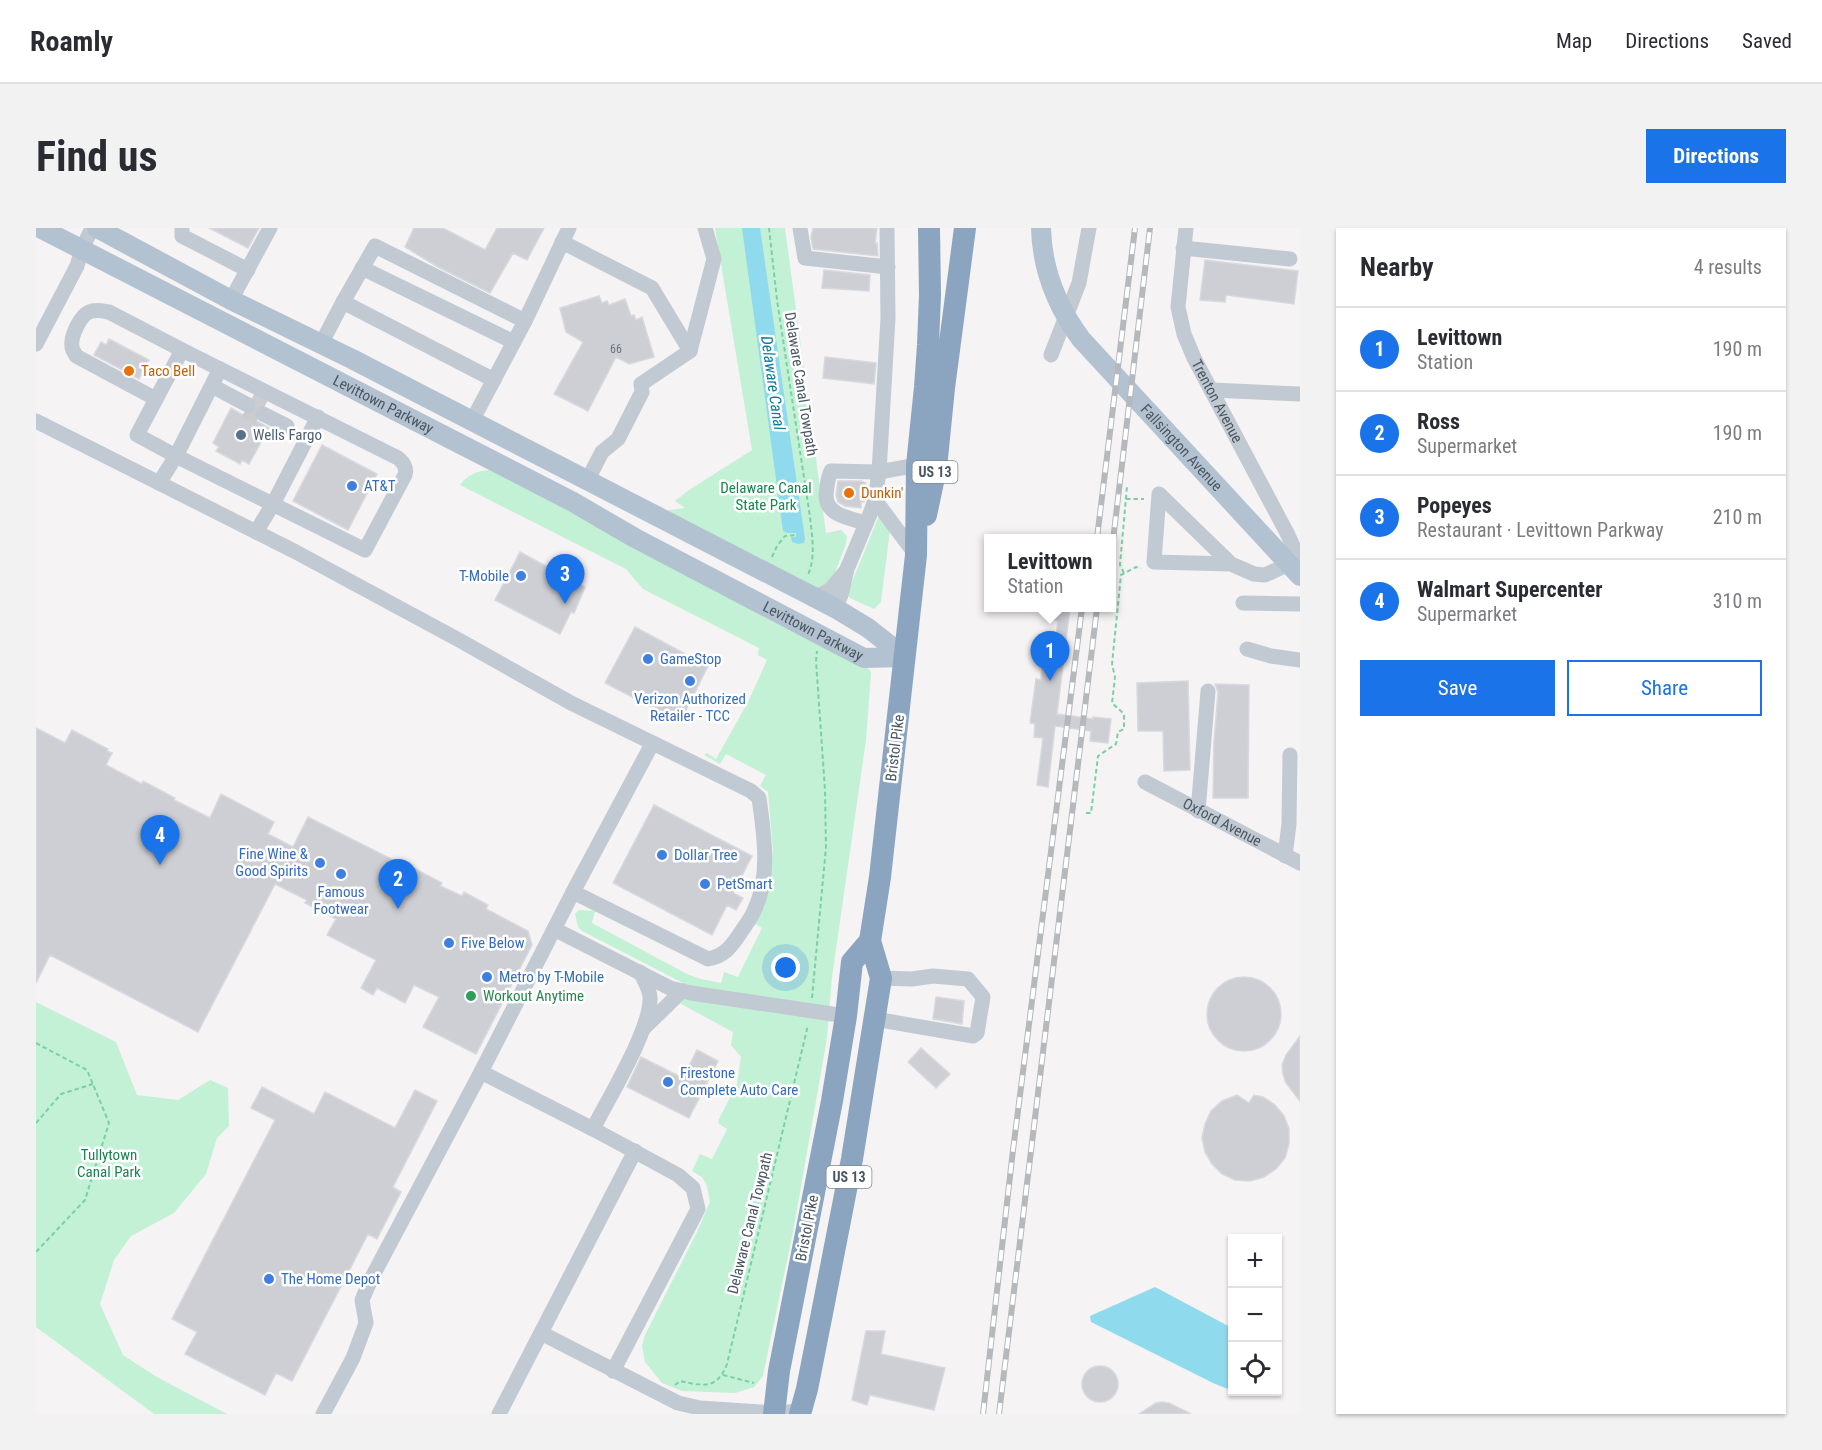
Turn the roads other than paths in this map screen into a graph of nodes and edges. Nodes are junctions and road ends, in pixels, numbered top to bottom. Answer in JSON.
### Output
{"nodes":[{"id":1,"x":40,"y":228,"type":"edge"},
{"id":2,"x":92,"y":228,"type":"edge"},
{"id":3,"x":97,"y":228,"type":"edge"},
{"id":4,"x":182,"y":228,"type":"edge"},
{"id":5,"x":270,"y":228,"type":"edge"},
{"id":6,"x":705,"y":228,"type":"edge"},
{"id":7,"x":800,"y":228,"type":"edge"},
{"id":8,"x":887,"y":228,"type":"edge"},
{"id":9,"x":929,"y":228,"type":"edge"},
{"id":10,"x":965,"y":228,"type":"edge"},
{"id":11,"x":1041,"y":228,"type":"edge"},
{"id":12,"x":1089,"y":228,"type":"edge"},
{"id":13,"x":1186,"y":228,"type":"edge"},
{"id":14,"x":565,"y":235,"type":"edge"},
{"id":15,"x":1184,"y":248,"type":"junction"},
{"id":16,"x":82,"y":249,"type":"junction"},
{"id":17,"x":1290,"y":259,"type":"dead end"},
{"id":18,"x":888,"y":267,"type":"junction"},
{"id":19,"x":362,"y":268,"type":"junction"},
{"id":20,"x":248,"y":270,"type":"junction"},
{"id":21,"x":231,"y":300,"type":"junction"},
{"id":22,"x":343,"y":302,"type":"junction"},
{"id":23,"x":525,"y":321,"type":"junction"},
{"id":24,"x":514,"y":342,"type":"junction"},
{"id":25,"x":36,"y":344,"type":"edge"},
{"id":26,"x":321,"y":344,"type":"junction"},
{"id":27,"x":182,"y":350,"type":"junction"},
{"id":28,"x":690,"y":351,"type":"junction"},
{"id":29,"x":1051,"y":355,"type":"dead end"},
{"id":30,"x":220,"y":369,"type":"junction"},
{"id":31,"x":494,"y":380,"type":"junction"},
{"id":32,"x":212,"y":386,"type":"junction"},
{"id":33,"x":1212,"y":390,"type":"junction"},
{"id":34,"x":1300,"y":394,"type":"edge"},
{"id":35,"x":156,"y":399,"type":"junction"},
{"id":36,"x":248,"y":406,"type":"tunnel mouth"},
{"id":37,"x":263,"y":414,"type":"tunnel mouth"},
{"id":38,"x":318,"y":417,"type":"junction"},
{"id":39,"x":36,"y":421,"type":"edge"},
{"id":40,"x":472,"y":421,"type":"junction"},
{"id":41,"x":287,"y":426,"type":"dead end"},
{"id":42,"x":176,"y":456,"type":"junction"},
{"id":43,"x":916,"y":465,"type":"junction"},
{"id":44,"x":879,"y":472,"type":"junction"},
{"id":45,"x":587,"y":481,"type":"junction"},
{"id":46,"x":159,"y":483,"type":"junction"},
{"id":47,"x":875,"y":500,"type":"junction"},
{"id":48,"x":273,"y":504,"type":"junction"},
{"id":49,"x":866,"y":523,"type":"junction"},
{"id":50,"x":256,"y":532,"type":"junction"},
{"id":51,"x":916,"y":555,"type":"junction"},
{"id":52,"x":1231,"y":564,"type":"junction"},
{"id":53,"x":1296,"y":567,"type":"edge"},
{"id":54,"x":847,"y":569,"type":"junction"},
{"id":55,"x":814,"y":598,"type":"junction"},
{"id":56,"x":1243,"y":603,"type":"dead end"},
{"id":57,"x":1300,"y":604,"type":"edge"},
{"id":58,"x":835,"y":609,"type":"junction"},
{"id":59,"x":1247,"y":649,"type":"dead end"},
{"id":60,"x":905,"y":657,"type":"junction"},
{"id":61,"x":1300,"y":660,"type":"edge"},
{"id":62,"x":1208,"y":691,"type":"dead end"},
{"id":63,"x":652,"y":744,"type":"junction"},
{"id":64,"x":1290,"y":755,"type":"dead end"},
{"id":65,"x":1145,"y":782,"type":"dead end"},
{"id":66,"x":1198,"y":811,"type":"junction"},
{"id":67,"x":1285,"y":856,"type":"junction"},
{"id":68,"x":1300,"y":863,"type":"edge"},
{"id":69,"x":573,"y":892,"type":"junction"},
{"id":70,"x":554,"y":929,"type":"junction"},
{"id":71,"x":870,"y":941,"type":"junction"},
{"id":72,"x":640,"y":972,"type":"junction"},
{"id":73,"x":881,"y":978,"type":"junction"},
{"id":74,"x":682,"y":991,"type":"junction"},
{"id":75,"x":846,"y":1016,"type":"junction"},
{"id":76,"x":875,"y":1019,"type":"junction"},
{"id":77,"x":644,"y":1028,"type":"junction"},
{"id":78,"x":481,"y":1072,"type":"junction"},
{"id":79,"x":593,"y":1129,"type":"junction"},
{"id":80,"x":635,"y":1151,"type":"junction"},
{"id":81,"x":541,"y":1333,"type":"junction"},
{"id":82,"x":613,"y":1371,"type":"junction"},
{"id":83,"x":774,"y":1413,"type":"edge"},
{"id":84,"x":806,"y":1413,"type":"edge"},
{"id":85,"x":323,"y":1414,"type":"edge"},
{"id":86,"x":499,"y":1414,"type":"edge"}],
"edges":[{"from":1,"to":16,"type":"main road","name":"Levittown Parkway"},
{"from":2,"to":16,"type":"street"},
{"from":3,"to":21,"type":"main road","name":"Levittown Parkway"},
{"from":4,"to":20,"type":"street"},
{"from":5,"to":20,"type":"street"},
{"from":6,"to":28,"type":"street"},
{"from":7,"to":18,"type":"street"},
{"from":8,"to":18,"type":"street"},
{"from":9,"to":43,"type":"highway","name":"Bristol Pike","number":"US 13"},
{"from":10,"to":51,"type":"highway","name":"Bristol Pike","number":"US 13"},
{"from":11,"to":53,"type":"main road","name":"Fallsington Avenue"},
{"from":12,"to":29,"type":"street"},
{"from":13,"to":15,"type":"street","name":"Trenton Avenue"},
{"from":14,"to":23,"type":"street"},
{"from":14,"to":28,"type":"street"},
{"from":15,"to":17,"type":"street"},
{"from":15,"to":33,"type":"street","name":"Trenton Avenue"},
{"from":16,"to":25,"type":"street"},
{"from":16,"to":60,"type":"main road","name":"Levittown Parkway"},
{"from":18,"to":44,"type":"street"},
{"from":19,"to":22,"type":"street"},
{"from":19,"to":23,"type":"street"},
{"from":19,"to":24,"type":"street"},
{"from":20,"to":21,"type":"street"},
{"from":21,"to":26,"type":"main road","name":"Levittown Parkway"},
{"from":22,"to":26,"type":"street"},
{"from":22,"to":31,"type":"street"},
{"from":23,"to":24,"type":"street"},
{"from":24,"to":31,"type":"street"},
{"from":26,"to":40,"type":"main road","name":"Levittown Parkway"},
{"from":27,"to":30,"type":"street"},
{"from":27,"to":35,"type":"street"},
{"from":27,"to":35,"type":"street"},
{"from":28,"to":45,"type":"street"},
{"from":30,"to":32,"type":"street"},
{"from":30,"to":38,"type":"street"},
{"from":31,"to":40,"type":"street"},
{"from":32,"to":36,"type":"street"},
{"from":32,"to":42,"type":"street"},
{"from":33,"to":34,"type":"street"},
{"from":33,"to":53,"type":"street","name":"Trenton Avenue"},
{"from":35,"to":42,"type":"street"},
{"from":37,"to":41,"type":"street"},
{"from":38,"to":48,"type":"street"},
{"from":38,"to":48,"type":"street"},
{"from":39,"to":46,"type":"street"},
{"from":40,"to":45,"type":"main road","name":"Levittown Parkway"},
{"from":42,"to":46,"type":"street"},
{"from":42,"to":48,"type":"street"},
{"from":43,"to":44,"type":"street"},
{"from":43,"to":51,"type":"highway","name":"Bristol Pike","number":"US 13"},
{"from":44,"to":47,"type":"street"},
{"from":44,"to":49,"type":"street"},
{"from":45,"to":55,"type":"main road","name":"Levittown Parkway"},
{"from":46,"to":50,"type":"street"},
{"from":47,"to":49,"type":"street"},
{"from":47,"to":51,"type":"street"},
{"from":48,"to":50,"type":"street"},
{"from":49,"to":54,"type":"street"},
{"from":50,"to":63,"type":"street"},
{"from":51,"to":60,"type":"highway","name":"Bristol Pike","number":"US 13"},
{"from":52,"to":52,"type":"street"},
{"from":52,"to":53,"type":"street"},
{"from":54,"to":55,"type":"street"},
{"from":54,"to":58,"type":"street"},
{"from":55,"to":58,"type":"main road","name":"Levittown Parkway"},
{"from":56,"to":57,"type":"street"},
{"from":58,"to":60,"type":"main road","name":"Levittown Parkway"},
{"from":59,"to":61,"type":"street"},
{"from":60,"to":71,"type":"highway","name":"Bristol Pike","number":"US 13"},
{"from":62,"to":66,"type":"street"},
{"from":63,"to":69,"type":"street"},
{"from":63,"to":69,"type":"street"},
{"from":64,"to":67,"type":"street"},
{"from":65,"to":66,"type":"street","name":"Oxford Avenue"},
{"from":66,"to":67,"type":"street","name":"Oxford Avenue"},
{"from":67,"to":68,"type":"street","name":"Oxford Avenue"},
{"from":69,"to":70,"type":"street"},
{"from":70,"to":72,"type":"street"},
{"from":70,"to":78,"type":"street"},
{"from":71,"to":73,"type":"highway","name":"Bristol Pike","number":"US 13"},
{"from":71,"to":75,"type":"highway","name":"Bristol Pike","number":"US 13"},
{"from":72,"to":74,"type":"street"},
{"from":72,"to":77,"type":"street"},
{"from":73,"to":76,"type":"highway","name":"Bristol Pike","number":"US 13"},
{"from":73,"to":76,"type":"street"},
{"from":74,"to":75,"type":"street"},
{"from":74,"to":77,"type":"street"},
{"from":75,"to":83,"type":"highway","name":"Bristol Pike","number":"US 13"},
{"from":76,"to":84,"type":"highway","name":"Bristol Pike","number":"US 13"},
{"from":77,"to":79,"type":"street"},
{"from":78,"to":79,"type":"street"},
{"from":78,"to":85,"type":"street"},
{"from":79,"to":80,"type":"street"},
{"from":80,"to":81,"type":"street"},
{"from":80,"to":82,"type":"street"},
{"from":81,"to":82,"type":"street"},
{"from":81,"to":86,"type":"street"},
{"from":82,"to":83,"type":"street"},
{"from":83,"to":84,"type":"street"}]}
